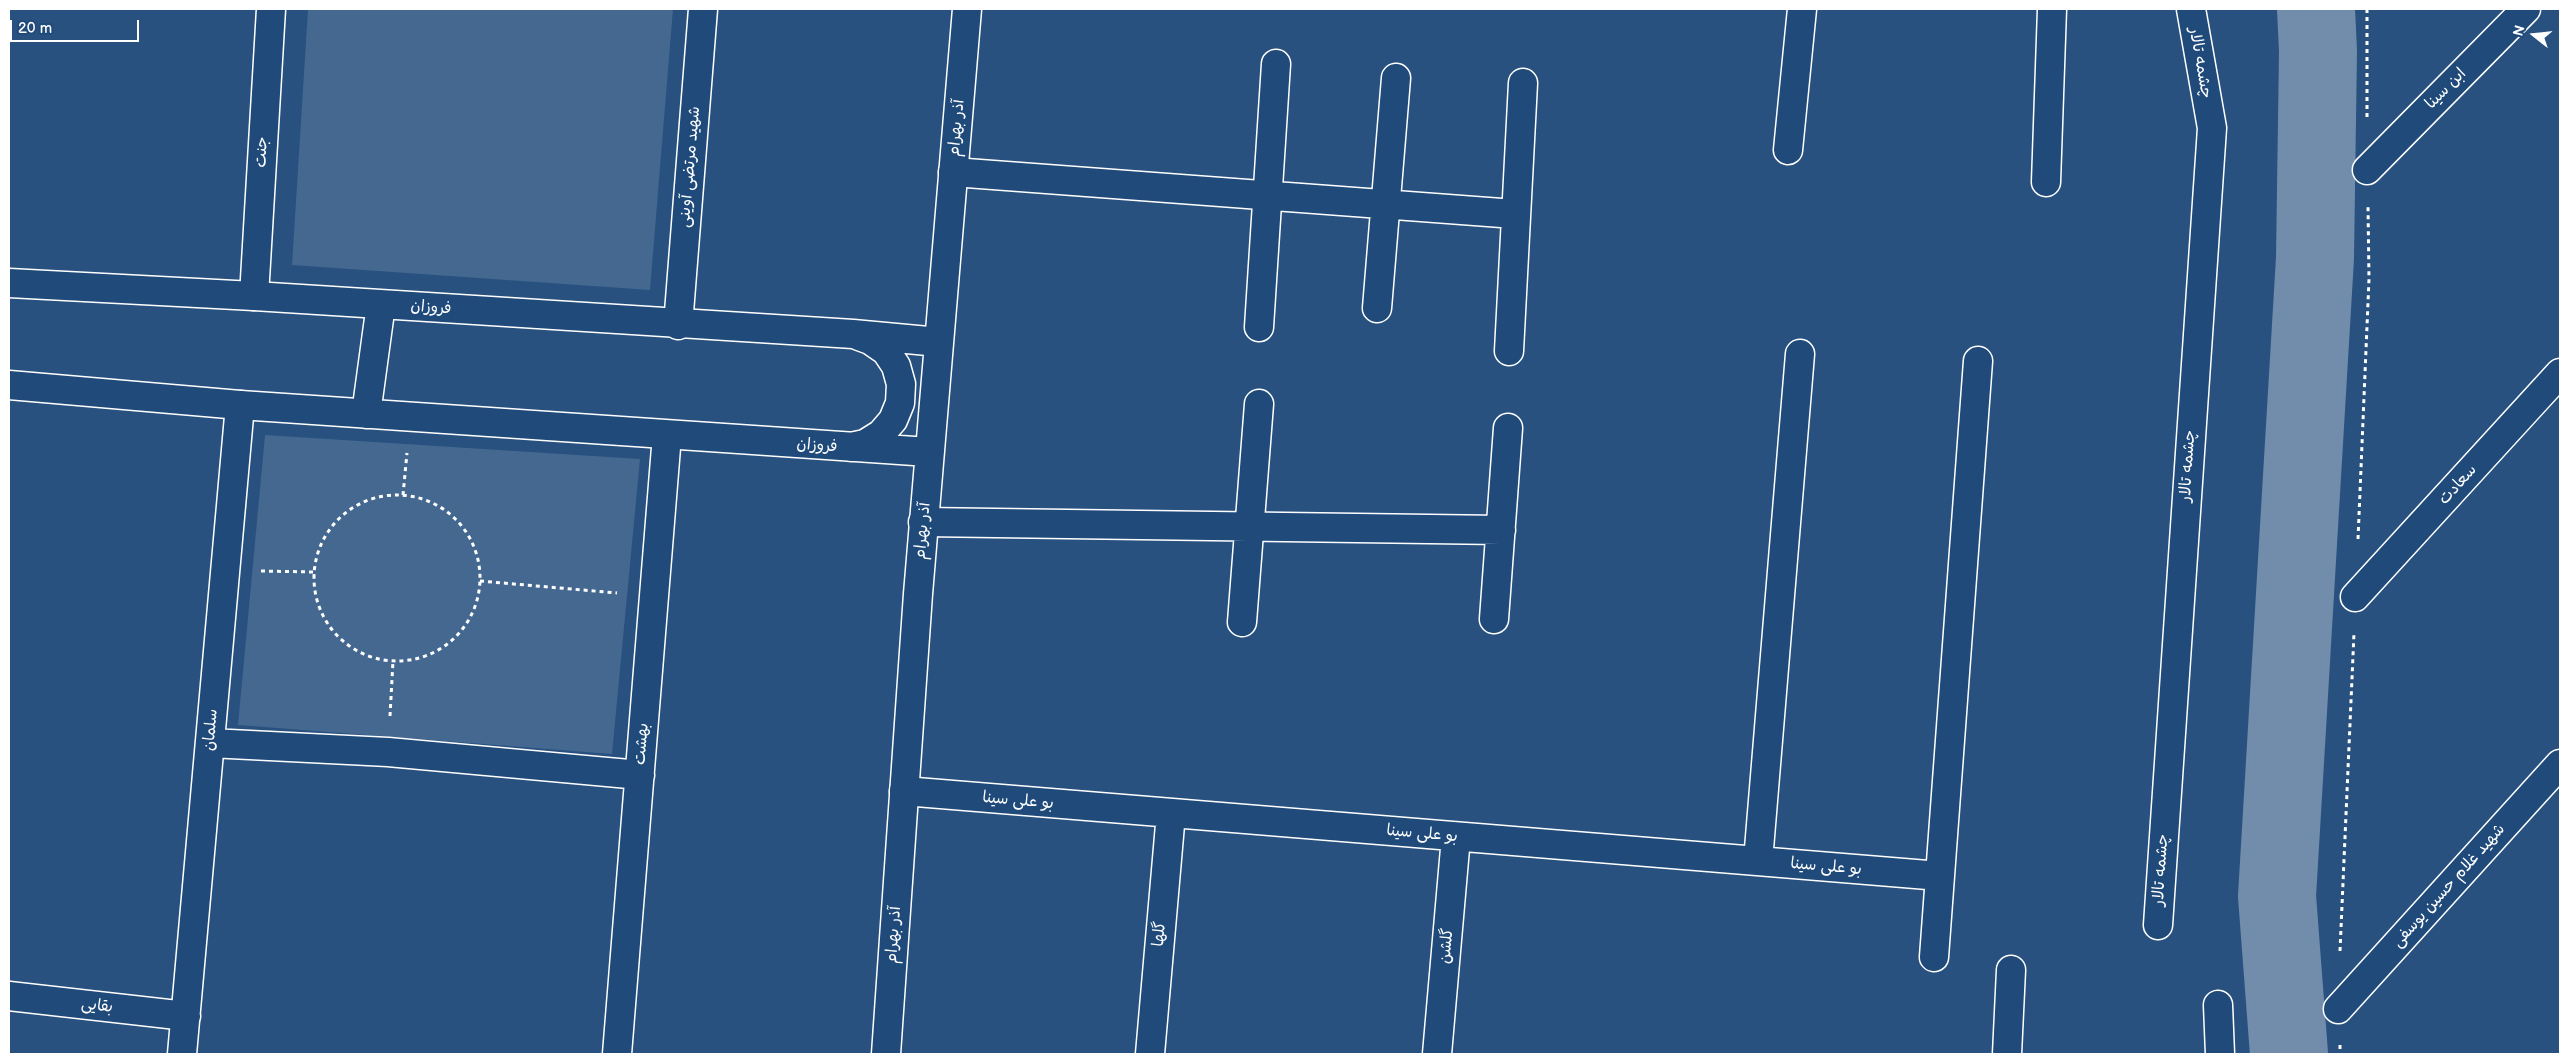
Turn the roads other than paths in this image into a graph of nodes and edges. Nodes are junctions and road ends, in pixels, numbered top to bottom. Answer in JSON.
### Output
{"nodes":[{"id":1,"x":270,"y":9,"type":"edge"},
{"id":2,"x":703,"y":9,"type":"edge"},
{"id":3,"x":967,"y":9,"type":"edge"},
{"id":4,"x":1802,"y":9,"type":"edge"},
{"id":5,"x":2052,"y":9,"type":"edge"},
{"id":6,"x":2191,"y":9,"type":"edge"},
{"id":7,"x":2526,"y":9,"type":"edge"},
{"id":8,"x":1276,"y":64,"type":"dead end"},
{"id":9,"x":1396,"y":78,"type":"dead end"},
{"id":10,"x":1524,"y":83,"type":"dead end"},
{"id":11,"x":1788,"y":150,"type":"dead end"},
{"id":12,"x":2367,"y":170,"type":"road end"},
{"id":13,"x":953,"y":172,"type":"junction"},
{"id":14,"x":2046,"y":182,"type":"dead end"},
{"id":15,"x":1267,"y":196,"type":"junction"},
{"id":16,"x":1387,"y":205,"type":"junction"},
{"id":17,"x":1515,"y":214,"type":"junction"},
{"id":18,"x":9,"y":282,"type":"edge"},
{"id":19,"x":254,"y":296,"type":"junction"},
{"id":20,"x":381,"y":304,"type":"junction"},
{"id":21,"x":1377,"y":308,"type":"dead end"},
{"id":22,"x":678,"y":325,"type":"junction"},
{"id":23,"x":1259,"y":327,"type":"dead end"},
{"id":24,"x":853,"y":334,"type":"junction"},
{"id":25,"x":939,"y":342,"type":"junction"},
{"id":26,"x":1509,"y":351,"type":"dead end"},
{"id":27,"x":1800,"y":354,"type":"dead end"},
{"id":28,"x":1978,"y":361,"type":"dead end"},
{"id":29,"x":2560,"y":373,"type":"edge"},
{"id":30,"x":9,"y":385,"type":"edge"},
{"id":31,"x":1259,"y":404,"type":"dead end"},
{"id":32,"x":240,"y":406,"type":"junction"},
{"id":33,"x":366,"y":414,"type":"junction"},
{"id":34,"x":1508,"y":428,"type":"dead end"},
{"id":35,"x":668,"y":435,"type":"junction"},
{"id":36,"x":847,"y":448,"type":"junction"},
{"id":37,"x":929,"y":452,"type":"junction"},
{"id":38,"x":923,"y":522,"type":"junction"},
{"id":39,"x":1250,"y":526,"type":"junction"},
{"id":40,"x":1501,"y":530,"type":"junction"},
{"id":41,"x":2355,"y":597,"type":"road end"},
{"id":42,"x":1494,"y":620,"type":"dead end"},
{"id":43,"x":1242,"y":622,"type":"dead end"},
{"id":44,"x":210,"y":743,"type":"junction"},
{"id":45,"x":2560,"y":764,"type":"edge"},
{"id":46,"x":640,"y":774,"type":"junction"},
{"id":47,"x":904,"y":791,"type":"junction"},
{"id":48,"x":1171,"y":814,"type":"junction"},
{"id":49,"x":1456,"y":837,"type":"junction"},
{"id":50,"x":1758,"y":861,"type":"junction"},
{"id":51,"x":1940,"y":876,"type":"junction"},
{"id":52,"x":2158,"y":925,"type":"dead end"},
{"id":53,"x":1934,"y":957,"type":"dead end"},
{"id":54,"x":2011,"y":970,"type":"dead end"},
{"id":55,"x":9,"y":996,"type":"edge"},
{"id":56,"x":2218,"y":1005,"type":"dead end"},
{"id":57,"x":2338,"y":1009,"type":"road end"},
{"id":58,"x":186,"y":1016,"type":"junction"},
{"id":59,"x":182,"y":1054,"type":"edge"},
{"id":60,"x":617,"y":1054,"type":"edge"},
{"id":61,"x":886,"y":1054,"type":"edge"},
{"id":62,"x":1150,"y":1054,"type":"edge"},
{"id":63,"x":1437,"y":1054,"type":"edge"},
{"id":64,"x":2007,"y":1054,"type":"edge"},
{"id":65,"x":2220,"y":1054,"type":"edge"}],
"edges":[{"from":1,"to":19,"type":"street","name":"جنت"},
{"from":2,"to":22,"type":"street","name":"شهید مرتضی آوینی"},
{"from":3,"to":13,"type":"street","name":"آذر بهرام"},
{"from":4,"to":11,"type":"street"},
{"from":5,"to":14,"type":"street"},
{"from":6,"to":52,"type":"street","name":"چشمه تالار"},
{"from":7,"to":12,"type":"street","name":"ابن سینا"},
{"from":8,"to":15,"type":"street"},
{"from":9,"to":16,"type":"street"},
{"from":10,"to":17,"type":"street"},
{"from":13,"to":15,"type":"street"},
{"from":13,"to":25,"type":"street","name":"آذر بهرام"},
{"from":15,"to":16,"type":"street"},
{"from":15,"to":23,"type":"street"},
{"from":16,"to":17,"type":"street"},
{"from":16,"to":21,"type":"street"},
{"from":17,"to":26,"type":"street"},
{"from":18,"to":19,"type":"street","name":"فروزان"},
{"from":19,"to":20,"type":"street","name":"فروزان"},
{"from":20,"to":22,"type":"street","name":"فروزان"},
{"from":20,"to":33,"type":"street"},
{"from":22,"to":24,"type":"street","name":"فروزان"},
{"from":24,"to":25,"type":"street","name":"فروزان"},
{"from":24,"to":36,"type":"street"},
{"from":25,"to":37,"type":"street","name":"آذر بهرام"},
{"from":27,"to":50,"type":"street"},
{"from":28,"to":51,"type":"street"},
{"from":29,"to":41,"type":"street","name":"سعادت"},
{"from":30,"to":32,"type":"street","name":"فروزان"},
{"from":31,"to":39,"type":"street"},
{"from":32,"to":33,"type":"street","name":"فروزان"},
{"from":32,"to":44,"type":"street","name":"سلمان"},
{"from":33,"to":35,"type":"street","name":"فروزان"},
{"from":34,"to":40,"type":"street"},
{"from":35,"to":36,"type":"street","name":"فروزان"},
{"from":35,"to":46,"type":"street","name":"بهشت"},
{"from":36,"to":37,"type":"street","name":"فروزان"},
{"from":37,"to":38,"type":"street","name":"آذر بهرام"},
{"from":38,"to":39,"type":"street"},
{"from":38,"to":47,"type":"street","name":"آذر بهرام"},
{"from":39,"to":40,"type":"street"},
{"from":39,"to":43,"type":"street"},
{"from":40,"to":42,"type":"street"},
{"from":44,"to":46,"type":"street"},
{"from":44,"to":58,"type":"street","name":"سلمان"},
{"from":45,"to":57,"type":"street","name":"شهید غلام حسین یوسفی"},
{"from":46,"to":60,"type":"street","name":"بهشت"},
{"from":47,"to":48,"type":"street","name":"بو علی سینا"},
{"from":47,"to":61,"type":"street","name":"آذر بهرام"},
{"from":48,"to":49,"type":"street","name":"بو علی سینا"},
{"from":48,"to":62,"type":"street","name":"گلها"},
{"from":49,"to":50,"type":"street","name":"بو علی سینا"},
{"from":49,"to":63,"type":"street","name":"گلشن"},
{"from":50,"to":51,"type":"street","name":"بو علی سینا"},
{"from":51,"to":53,"type":"street"},
{"from":54,"to":64,"type":"street"},
{"from":55,"to":58,"type":"street","name":"بقایی"},
{"from":56,"to":65,"type":"street"},
{"from":58,"to":59,"type":"street","name":"سلمان"}]}
